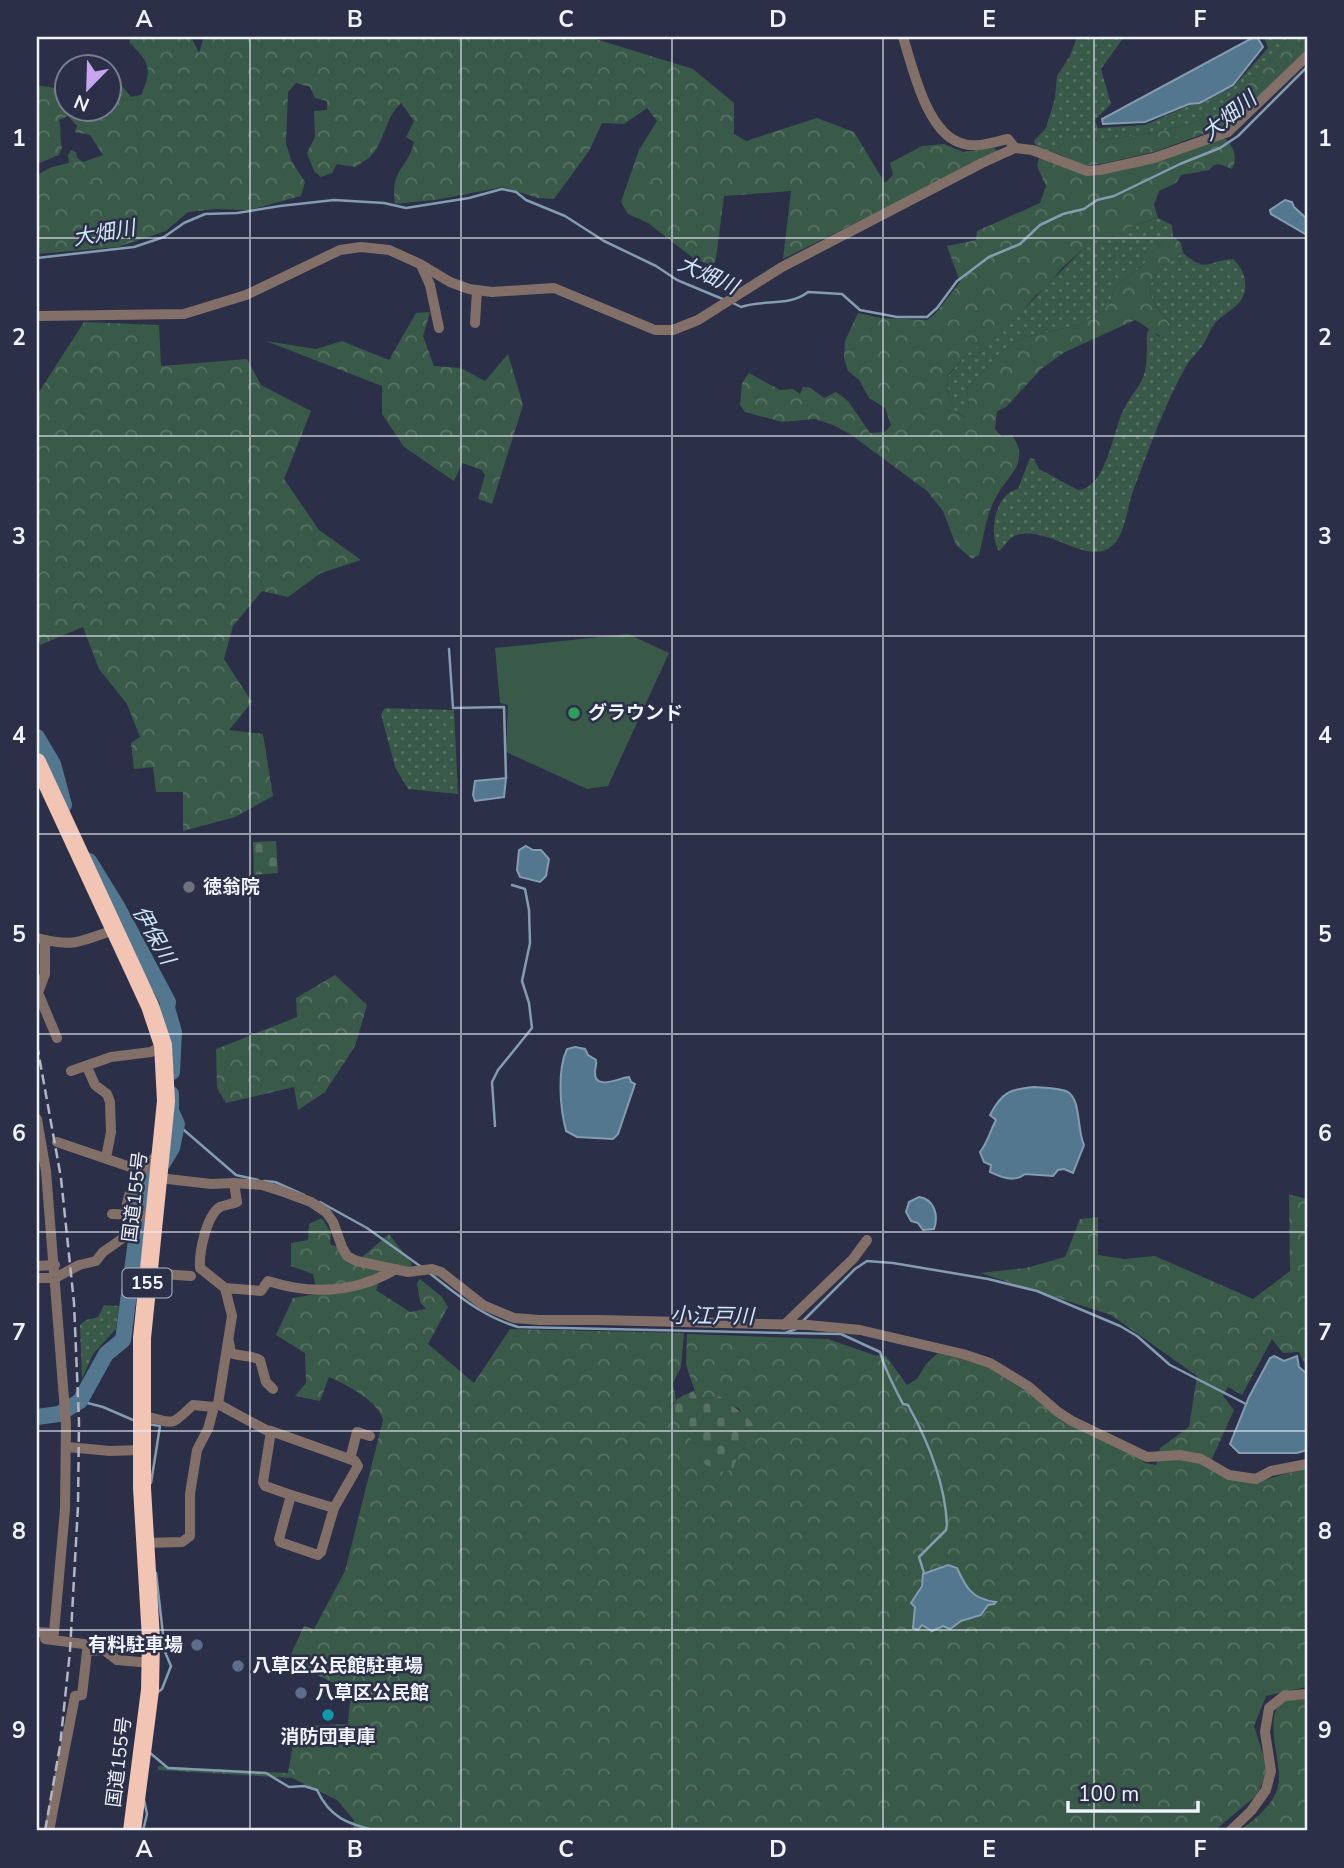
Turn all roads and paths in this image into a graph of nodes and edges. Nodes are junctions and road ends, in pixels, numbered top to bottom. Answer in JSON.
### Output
{"nodes":[{"id":1,"x":904,"y":37,"type":"edge"},
{"id":2,"x":1307,"y":56,"type":"edge"},
{"id":3,"x":1015,"y":148,"type":"junction"},
{"id":4,"x":421,"y":264,"type":"junction"},
{"id":5,"x":477,"y":290,"type":"junction"},
{"id":6,"x":37,"y":316,"type":"edge"},
{"id":7,"x":475,"y":323,"type":"dead end"},
{"id":8,"x":439,"y":328,"type":"dead end"},
{"id":9,"x":37,"y":762,"type":"edge"},
{"id":10,"x":115,"y":930,"type":"junction"},
{"id":11,"x":41,"y":939,"type":"edge"},
{"id":12,"x":57,"y":1038,"type":"dead end"},
{"id":13,"x":163,"y":1045,"type":"junction"},
{"id":14,"x":87,"y":1067,"type":"junction"},
{"id":15,"x":71,"y":1071,"type":"dead end"},
{"id":16,"x":37,"y":1119,"type":"edge"},
{"id":17,"x":39,"y":1141,"type":"edge"},
{"id":18,"x":57,"y":1142,"type":"dead end"},
{"id":19,"x":162,"y":1151,"type":"junction"},
{"id":20,"x":106,"y":1158,"type":"junction"},
{"id":21,"x":159,"y":1178,"type":"junction"},
{"id":22,"x":234,"y":1182,"type":"junction"},
{"id":23,"x":129,"y":1195,"type":"dead end"},
{"id":24,"x":111,"y":1214,"type":"dead end"},
{"id":25,"x":141,"y":1216,"type":"junction"},
{"id":26,"x":867,"y":1240,"type":"dead end"},
{"id":27,"x":55,"y":1265,"type":"junction"},
{"id":28,"x":37,"y":1266,"type":"edge"},
{"id":29,"x":396,"y":1269,"type":"junction"},
{"id":30,"x":148,"y":1273,"type":"junction"},
{"id":31,"x":191,"y":1276,"type":"dead end"},
{"id":32,"x":37,"y":1278,"type":"edge"},
{"id":33,"x":55,"y":1278,"type":"junction"},
{"id":34,"x":225,"y":1288,"type":"junction"},
{"id":35,"x":788,"y":1325,"type":"junction"},
{"id":36,"x":229,"y":1338,"type":"junction"},
{"id":37,"x":273,"y":1389,"type":"dead end"},
{"id":38,"x":216,"y":1405,"type":"junction"},
{"id":39,"x":143,"y":1416,"type":"junction"},
{"id":40,"x":271,"y":1431,"type":"junction"},
{"id":41,"x":370,"y":1436,"type":"dead end"},
{"id":42,"x":67,"y":1447,"type":"junction"},
{"id":43,"x":142,"y":1450,"type":"junction"},
{"id":44,"x":350,"y":1459,"type":"junction"},
{"id":45,"x":1307,"y":1464,"type":"edge"},
{"id":46,"x":291,"y":1495,"type":"junction"},
{"id":47,"x":334,"y":1508,"type":"junction"},
{"id":48,"x":151,"y":1542,"type":"junction"},
{"id":49,"x":37,"y":1632,"type":"edge"},
{"id":50,"x":37,"y":1638,"type":"edge"},
{"id":51,"x":141,"y":1647,"type":"dead end"},
{"id":52,"x":106,"y":1650,"type":"junction"},
{"id":53,"x":151,"y":1663,"type":"junction"},
{"id":54,"x":1307,"y":1695,"type":"edge"},
{"id":55,"x":50,"y":1831,"type":"edge"},
{"id":56,"x":132,"y":1831,"type":"edge"},
{"id":57,"x":1230,"y":1831,"type":"edge"}],
"edges":[{"from":1,"to":3,"type":"street"},
{"from":2,"to":3,"type":"street"},
{"from":3,"to":5,"type":"street"},
{"from":4,"to":5,"type":"street"},
{"from":4,"to":6,"type":"street"},
{"from":4,"to":8,"type":"street"},
{"from":5,"to":7,"type":"street"},
{"from":9,"to":10,"type":"highway","name":"国道155号","number":"155"},
{"from":10,"to":11,"type":"street"},
{"from":10,"to":13,"type":"highway","name":"国道155号","number":"155"},
{"from":11,"to":12,"type":"street"},
{"from":13,"to":14,"type":"street"},
{"from":13,"to":19,"type":"highway","name":"国道155号","number":"155"},
{"from":14,"to":15,"type":"street"},
{"from":14,"to":20,"type":"street"},
{"from":16,"to":17,"type":"street"},
{"from":17,"to":27,"type":"street"},
{"from":18,"to":20,"type":"street"},
{"from":19,"to":20,"type":"street"},
{"from":19,"to":21,"type":"highway","name":"国道155号","number":"155"},
{"from":21,"to":22,"type":"street"},
{"from":21,"to":25,"type":"highway","name":"国道155号","number":"155"},
{"from":22,"to":29,"type":"street"},
{"from":22,"to":34,"type":"street"},
{"from":23,"to":25,"type":"street"},
{"from":24,"to":25,"type":"street"},
{"from":25,"to":30,"type":"highway","name":"国道155号","number":"155"},
{"from":25,"to":33,"type":"street"},
{"from":26,"to":35,"type":"street"},
{"from":27,"to":28,"type":"street"},
{"from":27,"to":33,"type":"street"},
{"from":29,"to":34,"type":"street"},
{"from":29,"to":35,"type":"street"},
{"from":30,"to":31,"type":"street"},
{"from":30,"to":39,"type":"highway","name":"国道155号","number":"155"},
{"from":32,"to":33,"type":"street"},
{"from":33,"to":42,"type":"street"},
{"from":34,"to":36,"type":"street"},
{"from":35,"to":45,"type":"street"},
{"from":36,"to":37,"type":"street"},
{"from":36,"to":38,"type":"street"},
{"from":38,"to":39,"type":"street"},
{"from":38,"to":40,"type":"street"},
{"from":38,"to":48,"type":"street"},
{"from":39,"to":43,"type":"highway","name":"国道155号","number":"155"},
{"from":40,"to":44,"type":"street"},
{"from":40,"to":46,"type":"street"},
{"from":41,"to":44,"type":"street"},
{"from":42,"to":43,"type":"street"},
{"from":42,"to":49,"type":"street"},
{"from":43,"to":48,"type":"highway","name":"国道155号","number":"155"},
{"from":44,"to":47,"type":"street"},
{"from":46,"to":47,"type":"street"},
{"from":46,"to":47,"type":"street"},
{"from":48,"to":53,"type":"highway","name":"国道155号","number":"155"},
{"from":50,"to":52,"type":"street"},
{"from":51,"to":52,"type":"street"},
{"from":52,"to":53,"type":"street"},
{"from":52,"to":55,"type":"street"},
{"from":53,"to":56,"type":"highway","name":"国道155号","number":"155"},
{"from":54,"to":57,"type":"street"}]}
